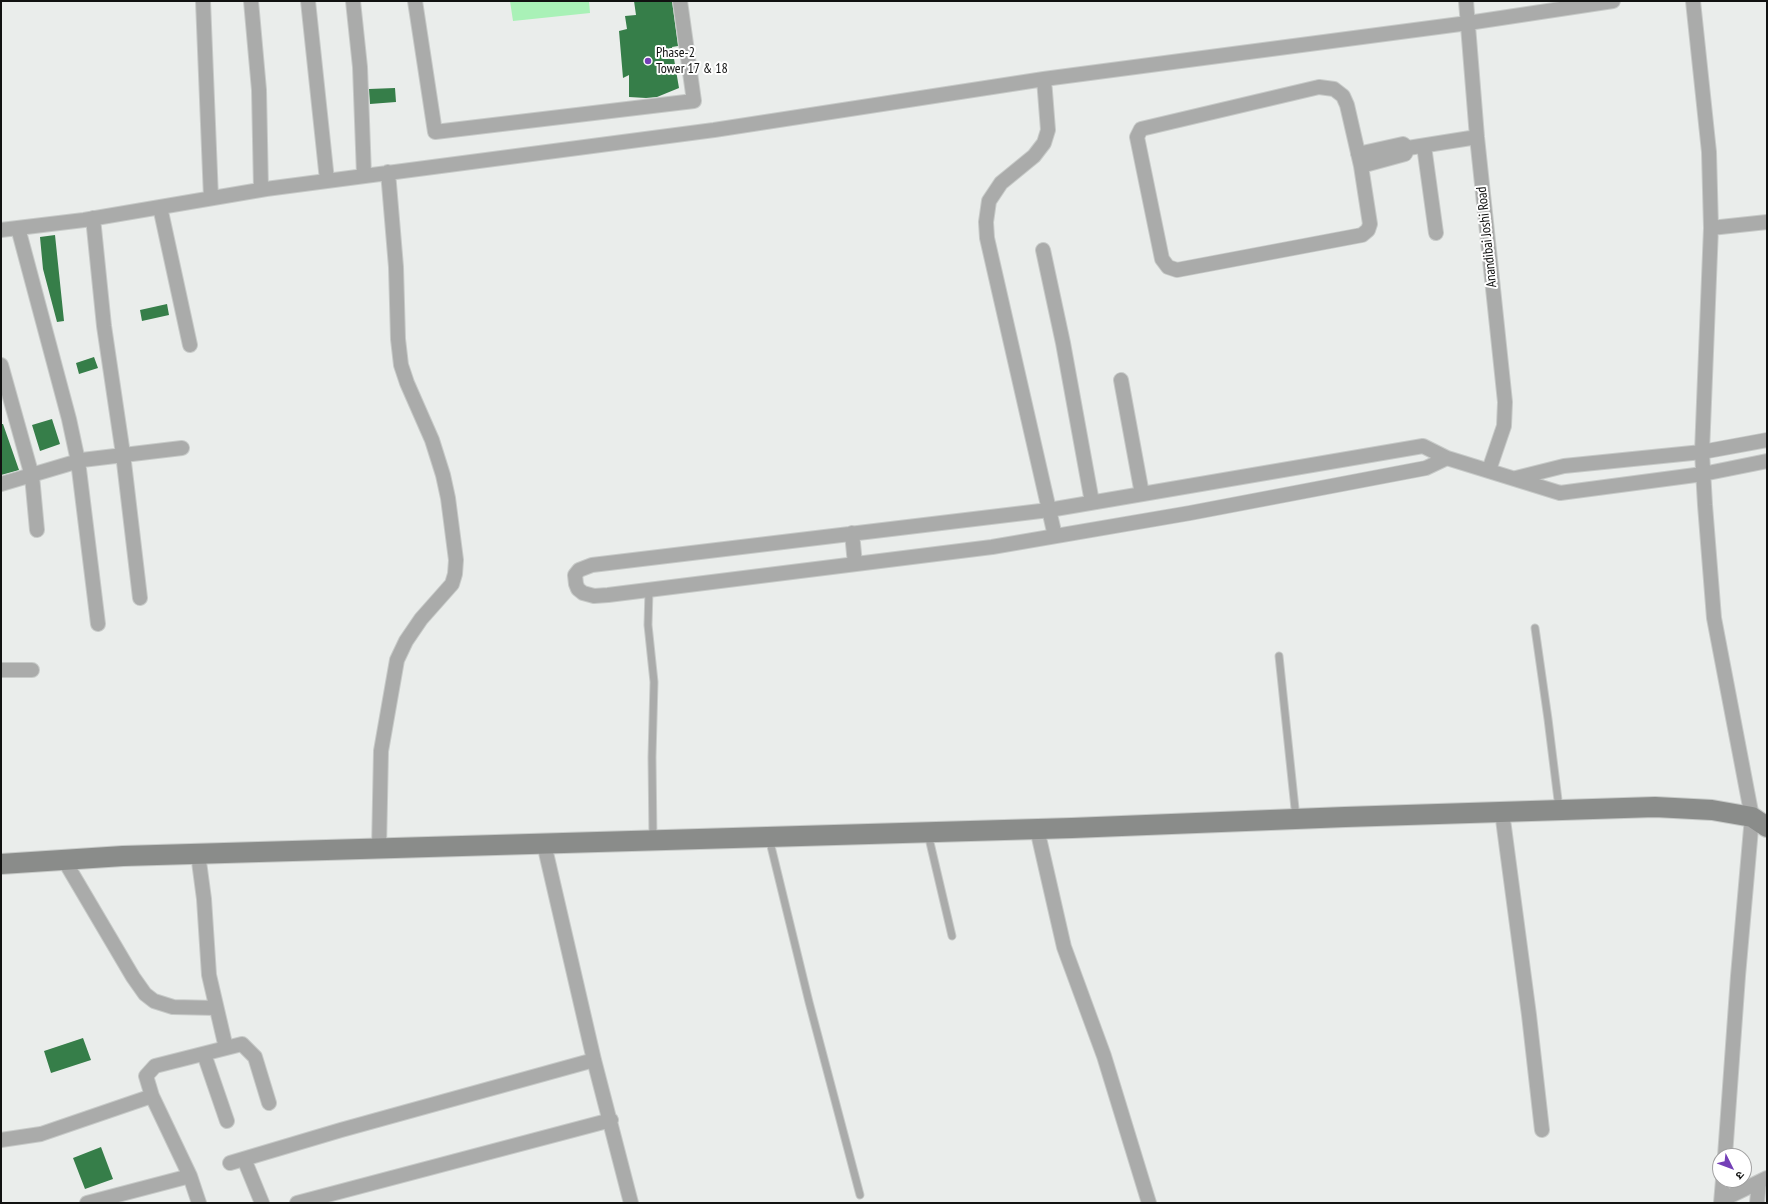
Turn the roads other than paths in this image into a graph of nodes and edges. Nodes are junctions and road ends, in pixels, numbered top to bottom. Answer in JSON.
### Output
{"nodes":[{"id":1,"x":203,"y":1,"type":"edge"},
{"id":2,"x":251,"y":1,"type":"edge"},
{"id":3,"x":308,"y":1,"type":"edge"},
{"id":4,"x":354,"y":1,"type":"edge"},
{"id":5,"x":415,"y":1,"type":"edge"},
{"id":6,"x":680,"y":1,"type":"edge"},
{"id":7,"x":1466,"y":1,"type":"edge"},
{"id":8,"x":1613,"y":1,"type":"edge"},
{"id":9,"x":1693,"y":1,"type":"edge"},
{"id":10,"x":1468,"y":22,"type":"junction"},
{"id":11,"x":1044,"y":78,"type":"junction"},
{"id":12,"x":1477,"y":137,"type":"junction"},
{"id":13,"x":1424,"y":146,"type":"junction"},
{"id":14,"x":1360,"y":160,"type":"junction"},
{"id":15,"x":388,"y":172,"type":"junction"},
{"id":16,"x":364,"y":175,"type":"junction"},
{"id":17,"x":327,"y":180,"type":"junction"},
{"id":18,"x":262,"y":190,"type":"junction"},
{"id":19,"x":211,"y":198,"type":"junction"},
{"id":20,"x":160,"y":207,"type":"junction"},
{"id":21,"x":93,"y":218,"type":"junction"},
{"id":22,"x":1767,"y":222,"type":"edge"},
{"id":23,"x":18,"y":228,"type":"junction"},
{"id":24,"x":1711,"y":228,"type":"junction"},
{"id":25,"x":1,"y":230,"type":"edge"},
{"id":26,"x":1436,"y":233,"type":"dead end"},
{"id":27,"x":1044,"y":250,"type":"dead end"},
{"id":28,"x":190,"y":344,"type":"dead end"},
{"id":29,"x":1,"y":365,"type":"edge"},
{"id":30,"x":1121,"y":380,"type":"dead end"},
{"id":31,"x":1767,"y":440,"type":"edge"},
{"id":32,"x":182,"y":448,"type":"dead end"},
{"id":33,"x":1702,"y":452,"type":"junction"},
{"id":34,"x":123,"y":454,"type":"junction"},
{"id":35,"x":1447,"y":458,"type":"junction"},
{"id":36,"x":78,"y":461,"type":"junction"},
{"id":37,"x":1767,"y":461,"type":"edge"},
{"id":38,"x":1489,"y":470,"type":"junction"},
{"id":39,"x":1703,"y":474,"type":"junction"},
{"id":40,"x":32,"y":476,"type":"junction"},
{"id":41,"x":1516,"y":478,"type":"junction"},
{"id":42,"x":1,"y":484,"type":"edge"},
{"id":43,"x":1142,"y":494,"type":"junction"},
{"id":44,"x":1092,"y":502,"type":"junction"},
{"id":45,"x":1049,"y":510,"type":"junction"},
{"id":46,"x":37,"y":530,"type":"dead end"},
{"id":47,"x":852,"y":533,"type":"junction"},
{"id":48,"x":1055,"y":536,"type":"junction"},
{"id":49,"x":855,"y":564,"type":"junction"},
{"id":50,"x":649,"y":590,"type":"junction"},
{"id":51,"x":140,"y":598,"type":"dead end"},
{"id":52,"x":98,"y":624,"type":"dead end"},
{"id":53,"x":1535,"y":628,"type":"dead end"},
{"id":54,"x":1279,"y":656,"type":"dead end"},
{"id":55,"x":1,"y":670,"type":"edge"},
{"id":56,"x":32,"y":670,"type":"dead end"},
{"id":57,"x":1559,"y":810,"type":"junction"},
{"id":58,"x":1502,"y":812,"type":"junction"},
{"id":59,"x":1296,"y":819,"type":"junction"},
{"id":60,"x":1760,"y":822,"type":"edge"},
{"id":61,"x":1037,"y":829,"type":"junction"},
{"id":62,"x":928,"y":832,"type":"junction"},
{"id":63,"x":768,"y":836,"type":"junction"},
{"id":64,"x":653,"y":840,"type":"junction"},
{"id":65,"x":544,"y":844,"type":"junction"},
{"id":66,"x":379,"y":849,"type":"junction"},
{"id":67,"x":198,"y":854,"type":"junction"},
{"id":68,"x":64,"y":860,"type":"junction"},
{"id":69,"x":1,"y":864,"type":"edge"},
{"id":70,"x":952,"y":936,"type":"dead end"},
{"id":71,"x":216,"y":1008,"type":"junction"},
{"id":72,"x":226,"y":1048,"type":"junction"},
{"id":73,"x":204,"y":1054,"type":"junction"},
{"id":74,"x":594,"y":1060,"type":"junction"},
{"id":75,"x":152,"y":1096,"type":"junction"},
{"id":76,"x":269,"y":1103,"type":"dead end"},
{"id":77,"x":611,"y":1120,"type":"junction"},
{"id":78,"x":227,"y":1121,"type":"dead end"},
{"id":79,"x":1542,"y":1130,"type":"dead end"},
{"id":80,"x":1,"y":1140,"type":"edge"},
{"id":81,"x":1726,"y":1148,"type":"edge"},
{"id":82,"x":244,"y":1159,"type":"junction"},
{"id":83,"x":230,"y":1163,"type":"dead end"},
{"id":84,"x":190,"y":1176,"type":"junction"},
{"id":85,"x":1763,"y":1180,"type":"edge"},
{"id":86,"x":1722,"y":1188,"type":"edge"},
{"id":87,"x":860,"y":1195,"type":"dead end"},
{"id":88,"x":1721,"y":1201,"type":"edge"},
{"id":89,"x":87,"y":1203,"type":"edge"},
{"id":90,"x":199,"y":1203,"type":"edge"},
{"id":91,"x":262,"y":1203,"type":"edge"},
{"id":92,"x":297,"y":1203,"type":"edge"},
{"id":93,"x":631,"y":1203,"type":"edge"},
{"id":94,"x":1148,"y":1203,"type":"edge"},
{"id":95,"x":1757,"y":1203,"type":"edge"}],
"edges":[{"from":1,"to":19,"type":"street"},
{"from":2,"to":18,"type":"street"},
{"from":3,"to":17,"type":"street"},
{"from":4,"to":16,"type":"street"},
{"from":5,"to":6,"type":"street"},
{"from":7,"to":10,"type":"street","name":"Anandibai Joshi Road"},
{"from":8,"to":10,"type":"street"},
{"from":9,"to":24,"type":"street"},
{"from":10,"to":11,"type":"street"},
{"from":10,"to":12,"type":"street","name":"Anandibai Joshi Road"},
{"from":11,"to":15,"type":"street"},
{"from":11,"to":45,"type":"street"},
{"from":12,"to":13,"type":"street"},
{"from":12,"to":38,"type":"street","name":"Anandibai Joshi Road"},
{"from":13,"to":14,"type":"street"},
{"from":13,"to":26,"type":"street"},
{"from":14,"to":14,"type":"street"},
{"from":15,"to":16,"type":"street"},
{"from":15,"to":66,"type":"street"},
{"from":16,"to":17,"type":"street"},
{"from":17,"to":18,"type":"street"},
{"from":18,"to":19,"type":"street"},
{"from":19,"to":20,"type":"street"},
{"from":20,"to":21,"type":"street"},
{"from":20,"to":28,"type":"street"},
{"from":21,"to":23,"type":"street"},
{"from":21,"to":34,"type":"street"},
{"from":22,"to":24,"type":"street"},
{"from":23,"to":25,"type":"street"},
{"from":23,"to":36,"type":"street"},
{"from":24,"to":33,"type":"street"},
{"from":27,"to":44,"type":"street"},
{"from":29,"to":40,"type":"street"},
{"from":30,"to":43,"type":"street"},
{"from":31,"to":33,"type":"street"},
{"from":32,"to":34,"type":"street"},
{"from":33,"to":39,"type":"street"},
{"from":33,"to":41,"type":"street"},
{"from":34,"to":36,"type":"street"},
{"from":34,"to":51,"type":"street"},
{"from":35,"to":38,"type":"street"},
{"from":35,"to":43,"type":"street"},
{"from":35,"to":48,"type":"street"},
{"from":36,"to":40,"type":"street"},
{"from":36,"to":52,"type":"street"},
{"from":37,"to":39,"type":"street"},
{"from":38,"to":41,"type":"street"},
{"from":39,"to":41,"type":"street"},
{"from":39,"to":60,"type":"street"},
{"from":40,"to":42,"type":"street"},
{"from":40,"to":46,"type":"street"},
{"from":43,"to":44,"type":"street"},
{"from":44,"to":45,"type":"street"},
{"from":45,"to":47,"type":"street"},
{"from":45,"to":48,"type":"street"},
{"from":47,"to":49,"type":"street"},
{"from":47,"to":50,"type":"street"},
{"from":48,"to":49,"type":"street"},
{"from":49,"to":50,"type":"street"},
{"from":50,"to":64,"type":"lane"},
{"from":53,"to":57,"type":"lane"},
{"from":54,"to":59,"type":"lane"},
{"from":55,"to":56,"type":"street"},
{"from":57,"to":58,"type":"street"},
{"from":57,"to":60,"type":"street"},
{"from":58,"to":59,"type":"street"},
{"from":58,"to":79,"type":"street"},
{"from":59,"to":61,"type":"street"},
{"from":60,"to":81,"type":"street"},
{"from":61,"to":62,"type":"street"},
{"from":61,"to":94,"type":"street"},
{"from":62,"to":63,"type":"street"},
{"from":62,"to":70,"type":"lane"},
{"from":63,"to":64,"type":"street"},
{"from":63,"to":87,"type":"lane"},
{"from":64,"to":65,"type":"street"},
{"from":65,"to":66,"type":"street"},
{"from":65,"to":74,"type":"street"},
{"from":66,"to":67,"type":"street"},
{"from":67,"to":68,"type":"street"},
{"from":67,"to":71,"type":"street"},
{"from":68,"to":69,"type":"street"},
{"from":68,"to":71,"type":"street"},
{"from":71,"to":72,"type":"street"},
{"from":72,"to":73,"type":"street"},
{"from":72,"to":76,"type":"street"},
{"from":73,"to":75,"type":"street"},
{"from":73,"to":78,"type":"street"},
{"from":74,"to":77,"type":"street"},
{"from":74,"to":82,"type":"street"},
{"from":75,"to":80,"type":"street"},
{"from":75,"to":84,"type":"street"},
{"from":77,"to":92,"type":"street"},
{"from":77,"to":93,"type":"street"},
{"from":82,"to":83,"type":"street"},
{"from":82,"to":91,"type":"street"},
{"from":84,"to":89,"type":"street"},
{"from":84,"to":90,"type":"street"},
{"from":85,"to":88,"type":"street"},
{"from":85,"to":95,"type":"street"},
{"from":86,"to":88,"type":"street"}]}
